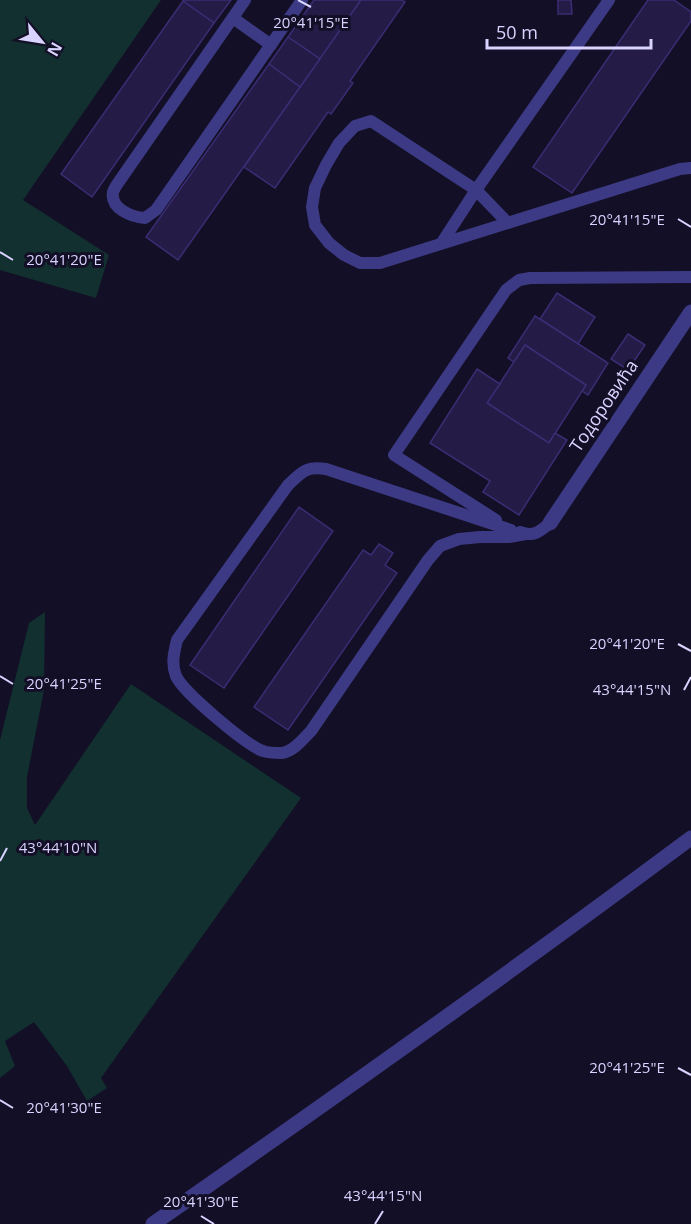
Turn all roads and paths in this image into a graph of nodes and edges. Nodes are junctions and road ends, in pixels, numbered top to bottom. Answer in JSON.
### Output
{"nodes":[{"id":1,"x":245,"y":0,"type":"edge"},
{"id":2,"x":302,"y":0,"type":"edge"},
{"id":3,"x":609,"y":0,"type":"edge"},
{"id":4,"x":233,"y":18,"type":"junction"},
{"id":5,"x":271,"y":45,"type":"junction"},
{"id":6,"x":691,"y":168,"type":"edge"},
{"id":7,"x":476,"y":190,"type":"junction"},
{"id":8,"x":508,"y":223,"type":"junction"},
{"id":9,"x":441,"y":244,"type":"junction"},
{"id":10,"x":691,"y":277,"type":"edge"},
{"id":11,"x":691,"y":312,"type":"edge"},
{"id":12,"x":550,"y":523,"type":"joint"},
{"id":13,"x":511,"y":530,"type":"junction"},
{"id":14,"x":526,"y":534,"type":"junction"},
{"id":15,"x":691,"y":838,"type":"edge"},
{"id":16,"x":153,"y":1224,"type":"edge"}],
"edges":[{"from":1,"to":4,"type":"lane"},
{"from":2,"to":5,"type":"lane"},
{"from":3,"to":7,"type":"lane"},
{"from":4,"to":5,"type":"lane"},
{"from":4,"to":5,"type":"lane"},
{"from":6,"to":8,"type":"lane"},
{"from":7,"to":8,"type":"lane"},
{"from":7,"to":9,"type":"lane"},
{"from":7,"to":9,"type":"lane"},
{"from":8,"to":9,"type":"lane"},
{"from":10,"to":13,"type":"lane"},
{"from":11,"to":12,"type":"street","name":"Тодоровића"},
{"from":12,"to":14,"type":"lane"},
{"from":13,"to":14,"type":"lane"},
{"from":13,"to":14,"type":"lane"},
{"from":15,"to":16,"type":"street"}]}
